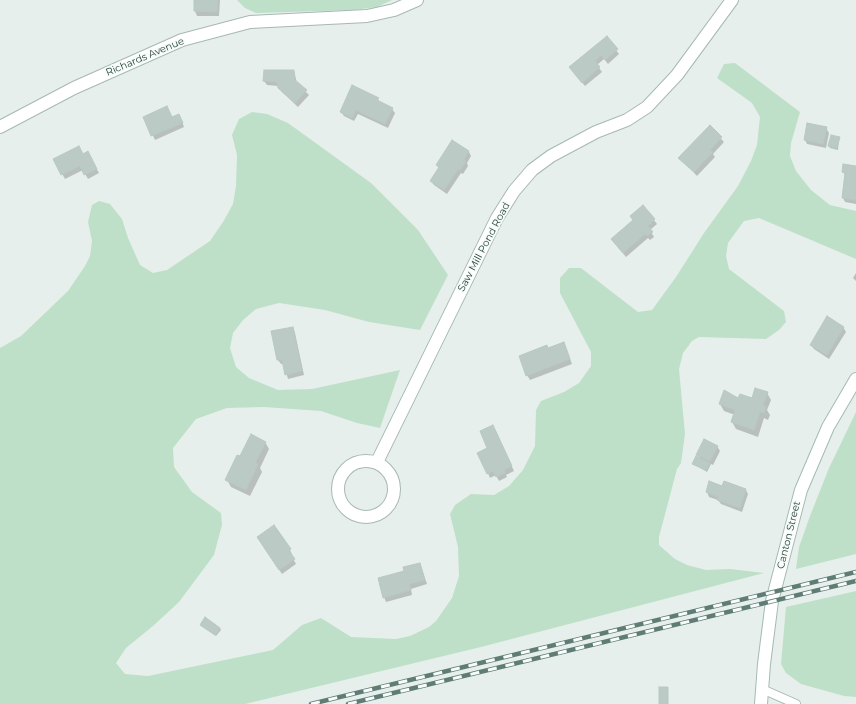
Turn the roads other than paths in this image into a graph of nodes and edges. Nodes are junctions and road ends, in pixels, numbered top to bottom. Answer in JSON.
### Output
{"nodes":[{"id":1,"x":417,"y":0,"type":"edge"},
{"id":2,"x":732,"y":0,"type":"edge"},
{"id":3,"x":0,"y":126,"type":"edge"},
{"id":4,"x":856,"y":378,"type":"edge"},
{"id":5,"x":377,"y":462,"type":"junction"},
{"id":6,"x":762,"y":689,"type":"junction"},
{"id":7,"x":761,"y":704,"type":"edge"},
{"id":8,"x":796,"y":704,"type":"edge"}],
"edges":[{"from":1,"to":3,"type":"street","name":"Richards Avenue"},
{"from":2,"to":5,"type":"street","name":"Saw Mill Pond Road"},
{"from":4,"to":6,"type":"street","name":"Canton Street"},
{"from":5,"to":5,"type":"street"},
{"from":6,"to":7,"type":"street","name":"Canton Street"},
{"from":6,"to":8,"type":"lane"}]}
